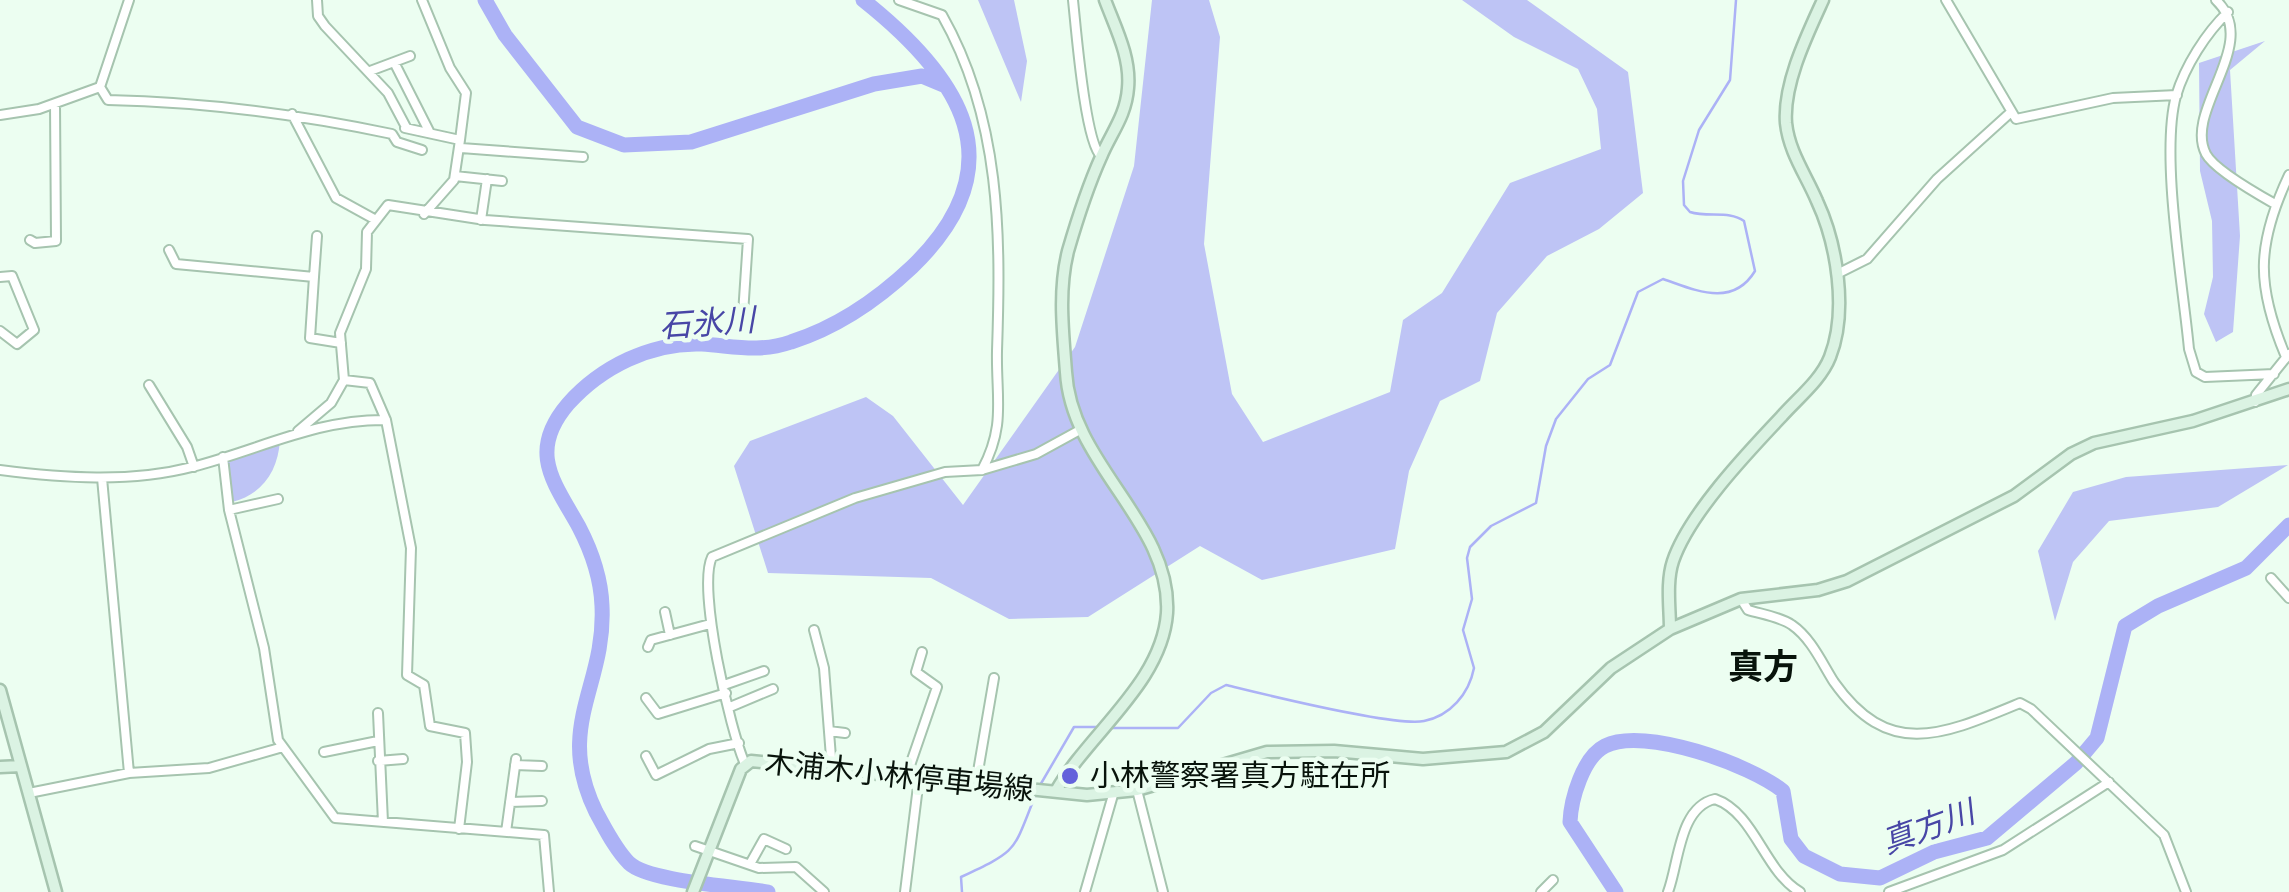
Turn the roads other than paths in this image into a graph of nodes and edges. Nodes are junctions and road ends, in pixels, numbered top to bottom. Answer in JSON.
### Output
{"nodes":[{"id":1,"x":129,"y":0,"type":"edge"},
{"id":2,"x":317,"y":0,"type":"edge"},
{"id":3,"x":422,"y":0,"type":"edge"},
{"id":4,"x":900,"y":0,"type":"edge"},
{"id":5,"x":1073,"y":0,"type":"edge"},
{"id":6,"x":1105,"y":0,"type":"edge"},
{"id":7,"x":1822,"y":0,"type":"edge"},
{"id":8,"x":1946,"y":0,"type":"edge"},
{"id":9,"x":2216,"y":0,"type":"edge"},
{"id":10,"x":2228,"y":12,"type":"junction"},
{"id":11,"x":410,"y":56,"type":"dead end"},
{"id":12,"x":394,"y":62,"type":"junction"},
{"id":13,"x":370,"y":70,"type":"junction"},
{"id":14,"x":100,"y":88,"type":"junction"},
{"id":15,"x":2176,"y":95,"type":"junction"},
{"id":16,"x":56,"y":104,"type":"junction"},
{"id":17,"x":292,"y":113,"type":"junction"},
{"id":18,"x":2010,"y":113,"type":"junction"},
{"id":19,"x":0,"y":115,"type":"edge"},
{"id":20,"x":406,"y":127,"type":"junction"},
{"id":21,"x":430,"y":131,"type":"junction"},
{"id":22,"x":392,"y":134,"type":"junction"},
{"id":23,"x":461,"y":144,"type":"junction"},
{"id":24,"x":422,"y":150,"type":"dead end"},
{"id":25,"x":1101,"y":156,"type":"junction"},
{"id":26,"x":583,"y":157,"type":"dead end"},
{"id":27,"x":455,"y":176,"type":"junction"},
{"id":28,"x":2289,"y":176,"type":"edge"},
{"id":29,"x":487,"y":179,"type":"junction"},
{"id":30,"x":502,"y":181,"type":"dead end"},
{"id":31,"x":2276,"y":204,"type":"junction"},
{"id":32,"x":424,"y":214,"type":"junction"},
{"id":33,"x":376,"y":220,"type":"junction"},
{"id":34,"x":480,"y":220,"type":"junction"},
{"id":35,"x":318,"y":236,"type":"dead end"},
{"id":36,"x":30,"y":240,"type":"dead end"},
{"id":37,"x":169,"y":250,"type":"dead end"},
{"id":38,"x":1837,"y":274,"type":"junction"},
{"id":39,"x":0,"y":276,"type":"edge"},
{"id":40,"x":314,"y":277,"type":"junction"},
{"id":41,"x":743,"y":314,"type":"dead end"},
{"id":42,"x":0,"y":331,"type":"edge"},
{"id":43,"x":341,"y":343,"type":"junction"},
{"id":44,"x":2287,"y":355,"type":"edge"},
{"id":45,"x":2274,"y":374,"type":"junction"},
{"id":46,"x":344,"y":380,"type":"junction"},
{"id":47,"x":148,"y":386,"type":"dead end"},
{"id":48,"x":2289,"y":389,"type":"edge"},
{"id":49,"x":2256,"y":402,"type":"junction"},
{"id":50,"x":386,"y":420,"type":"junction"},
{"id":51,"x":298,"y":431,"type":"junction"},
{"id":52,"x":1078,"y":431,"type":"junction"},
{"id":53,"x":223,"y":456,"type":"junction"},
{"id":54,"x":194,"y":467,"type":"junction"},
{"id":55,"x":0,"y":470,"type":"edge"},
{"id":56,"x":982,"y":470,"type":"junction"},
{"id":57,"x":102,"y":478,"type":"junction"},
{"id":58,"x":278,"y":499,"type":"dead end"},
{"id":59,"x":230,"y":510,"type":"junction"},
{"id":60,"x":2270,"y":578,"type":"dead end"},
{"id":61,"x":2289,"y":598,"type":"edge"},
{"id":62,"x":1741,"y":599,"type":"junction"},
{"id":63,"x":665,"y":612,"type":"dead end"},
{"id":64,"x":710,"y":624,"type":"junction"},
{"id":65,"x":814,"y":630,"type":"dead end"},
{"id":66,"x":1670,"y":630,"type":"junction"},
{"id":67,"x":670,"y":635,"type":"junction"},
{"id":68,"x":648,"y":647,"type":"dead end"},
{"id":69,"x":922,"y":652,"type":"dead end"},
{"id":70,"x":764,"y":671,"type":"dead end"},
{"id":71,"x":994,"y":678,"type":"dead end"},
{"id":72,"x":725,"y":688,"type":"junction"},
{"id":73,"x":773,"y":689,"type":"dead end"},
{"id":74,"x":0,"y":690,"type":"edge"},
{"id":75,"x":646,"y":698,"type":"dead end"},
{"id":76,"x":730,"y":707,"type":"junction"},
{"id":77,"x":378,"y":713,"type":"dead end"},
{"id":78,"x":829,"y":732,"type":"junction"},
{"id":79,"x":845,"y":734,"type":"dead end"},
{"id":80,"x":378,"y":741,"type":"junction"},
{"id":81,"x":739,"y":743,"type":"junction"},
{"id":82,"x":283,"y":747,"type":"junction"},
{"id":83,"x":324,"y":752,"type":"dead end"},
{"id":84,"x":646,"y":756,"type":"dead end"},
{"id":85,"x":403,"y":758,"type":"dead end"},
{"id":86,"x":378,"y":761,"type":"junction"},
{"id":87,"x":745,"y":764,"type":"junction"},
{"id":88,"x":21,"y":766,"type":"junction"},
{"id":89,"x":542,"y":766,"type":"dead end"},
{"id":90,"x":0,"y":767,"type":"edge"},
{"id":91,"x":832,"y":770,"type":"junction"},
{"id":92,"x":130,"y":773,"type":"junction"},
{"id":93,"x":906,"y":776,"type":"junction"},
{"id":94,"x":919,"y":778,"type":"junction"},
{"id":95,"x":2106,"y":779,"type":"junction"},
{"id":96,"x":976,"y":783,"type":"junction"},
{"id":97,"x":1137,"y":790,"type":"junction"},
{"id":98,"x":1056,"y":791,"type":"junction"},
{"id":99,"x":29,"y":793,"type":"junction"},
{"id":100,"x":1113,"y":794,"type":"junction"},
{"id":101,"x":542,"y":801,"type":"dead end"},
{"id":102,"x":510,"y":802,"type":"junction"},
{"id":103,"x":383,"y":822,"type":"junction"},
{"id":104,"x":459,"y":829,"type":"junction"},
{"id":105,"x":506,"y":832,"type":"junction"},
{"id":106,"x":695,"y":846,"type":"dead end"},
{"id":107,"x":786,"y":848,"type":"dead end"},
{"id":108,"x":710,"y":853,"type":"junction"},
{"id":109,"x":750,"y":864,"type":"junction"},
{"id":110,"x":1553,"y":880,"type":"dead end"},
{"id":111,"x":56,"y":892,"type":"edge"},
{"id":112,"x":549,"y":892,"type":"edge"},
{"id":113,"x":694,"y":892,"type":"edge"},
{"id":114,"x":824,"y":892,"type":"edge"},
{"id":115,"x":905,"y":892,"type":"edge"},
{"id":116,"x":1085,"y":892,"type":"edge"},
{"id":117,"x":1164,"y":892,"type":"edge"},
{"id":118,"x":1541,"y":892,"type":"edge"},
{"id":119,"x":1668,"y":892,"type":"edge"},
{"id":120,"x":1800,"y":892,"type":"edge"},
{"id":121,"x":1889,"y":892,"type":"edge"},
{"id":122,"x":2186,"y":892,"type":"edge"}],
"edges":[{"from":1,"to":14,"type":"street"},
{"from":2,"to":13,"type":"street"},
{"from":3,"to":23,"type":"street"},
{"from":4,"to":56,"type":"street"},
{"from":5,"to":25,"type":"street"},
{"from":6,"to":25,"type":"main road"},
{"from":7,"to":38,"type":"main road"},
{"from":8,"to":18,"type":"street"},
{"from":9,"to":10,"type":"street"},
{"from":10,"to":15,"type":"street"},
{"from":10,"to":31,"type":"street"},
{"from":11,"to":12,"type":"street"},
{"from":12,"to":13,"type":"street"},
{"from":12,"to":21,"type":"street"},
{"from":13,"to":20,"type":"street"},
{"from":14,"to":16,"type":"street"},
{"from":14,"to":17,"type":"street"},
{"from":15,"to":18,"type":"street"},
{"from":15,"to":45,"type":"street"},
{"from":16,"to":19,"type":"street"},
{"from":16,"to":36,"type":"street"},
{"from":17,"to":22,"type":"street"},
{"from":17,"to":33,"type":"street"},
{"from":18,"to":38,"type":"street"},
{"from":20,"to":21,"type":"street"},
{"from":20,"to":22,"type":"street"},
{"from":21,"to":23,"type":"street"},
{"from":22,"to":24,"type":"street"},
{"from":23,"to":26,"type":"street"},
{"from":23,"to":27,"type":"street"},
{"from":25,"to":52,"type":"main road"},
{"from":27,"to":29,"type":"street"},
{"from":27,"to":32,"type":"street"},
{"from":28,"to":31,"type":"street"},
{"from":29,"to":30,"type":"street"},
{"from":29,"to":34,"type":"street"},
{"from":31,"to":44,"type":"street"},
{"from":32,"to":33,"type":"street"},
{"from":32,"to":34,"type":"street"},
{"from":33,"to":43,"type":"street"},
{"from":34,"to":41,"type":"street"},
{"from":35,"to":40,"type":"street"},
{"from":37,"to":40,"type":"street"},
{"from":38,"to":66,"type":"main road"},
{"from":39,"to":42,"type":"street"},
{"from":40,"to":43,"type":"street"},
{"from":43,"to":46,"type":"street"},
{"from":44,"to":45,"type":"street"},
{"from":45,"to":49,"type":"street"},
{"from":46,"to":50,"type":"street"},
{"from":46,"to":51,"type":"street"},
{"from":47,"to":54,"type":"street"},
{"from":48,"to":49,"type":"main road","name":"木浦木小林停車場線"},
{"from":49,"to":62,"type":"main road","name":"木浦木小林停車場線"},
{"from":50,"to":51,"type":"street"},
{"from":50,"to":104,"type":"street"},
{"from":51,"to":53,"type":"street"},
{"from":52,"to":56,"type":"street"},
{"from":52,"to":98,"type":"main road"},
{"from":53,"to":54,"type":"street"},
{"from":53,"to":59,"type":"street"},
{"from":54,"to":57,"type":"street"},
{"from":55,"to":57,"type":"street"},
{"from":56,"to":64,"type":"street"},
{"from":57,"to":92,"type":"street"},
{"from":58,"to":59,"type":"street"},
{"from":59,"to":82,"type":"street"},
{"from":60,"to":61,"type":"street"},
{"from":62,"to":66,"type":"main road","name":"木浦木小林停車場線"},
{"from":62,"to":95,"type":"street"},
{"from":63,"to":67,"type":"street"},
{"from":64,"to":67,"type":"street"},
{"from":64,"to":72,"type":"street"},
{"from":65,"to":78,"type":"street"},
{"from":66,"to":97,"type":"main road","name":"木浦木小林停車場線"},
{"from":67,"to":68,"type":"street"},
{"from":69,"to":93,"type":"street"},
{"from":70,"to":72,"type":"street"},
{"from":71,"to":96,"type":"street"},
{"from":72,"to":75,"type":"street"},
{"from":72,"to":76,"type":"street"},
{"from":73,"to":76,"type":"street"},
{"from":74,"to":88,"type":"main road"},
{"from":76,"to":81,"type":"street"},
{"from":77,"to":80,"type":"street"},
{"from":78,"to":79,"type":"street"},
{"from":78,"to":91,"type":"street"},
{"from":80,"to":83,"type":"street"},
{"from":80,"to":86,"type":"street"},
{"from":81,"to":84,"type":"street"},
{"from":81,"to":87,"type":"street"},
{"from":82,"to":92,"type":"street"},
{"from":82,"to":103,"type":"street"},
{"from":85,"to":86,"type":"street"},
{"from":86,"to":103,"type":"street"},
{"from":87,"to":91,"type":"main road","name":"木浦木小林停車場線"},
{"from":87,"to":108,"type":"main road","name":"木浦木小林停車場線"},
{"from":88,"to":90,"type":"main road"},
{"from":88,"to":99,"type":"main road"},
{"from":89,"to":102,"type":"street"},
{"from":91,"to":93,"type":"main road","name":"木浦木小林停車場線"},
{"from":92,"to":99,"type":"street"},
{"from":93,"to":94,"type":"main road","name":"木浦木小林停車場線"},
{"from":94,"to":96,"type":"main road","name":"木浦木小林停車場線"},
{"from":94,"to":115,"type":"street"},
{"from":95,"to":121,"type":"street"},
{"from":95,"to":122,"type":"street"},
{"from":96,"to":98,"type":"main road","name":"木浦木小林停車場線"},
{"from":97,"to":100,"type":"main road","name":"木浦木小林停車場線"},
{"from":97,"to":117,"type":"street"},
{"from":98,"to":100,"type":"main road","name":"木浦木小林停車場線"},
{"from":99,"to":111,"type":"main road"},
{"from":100,"to":116,"type":"street"},
{"from":101,"to":102,"type":"street"},
{"from":102,"to":105,"type":"street"},
{"from":103,"to":104,"type":"street"},
{"from":104,"to":105,"type":"street"},
{"from":105,"to":112,"type":"street"},
{"from":106,"to":108,"type":"street"},
{"from":107,"to":109,"type":"street"},
{"from":108,"to":109,"type":"street"},
{"from":108,"to":113,"type":"main road","name":"木浦木小林停車場線"},
{"from":109,"to":114,"type":"street"},
{"from":110,"to":118,"type":"street"},
{"from":119,"to":120,"type":"street"}]}
